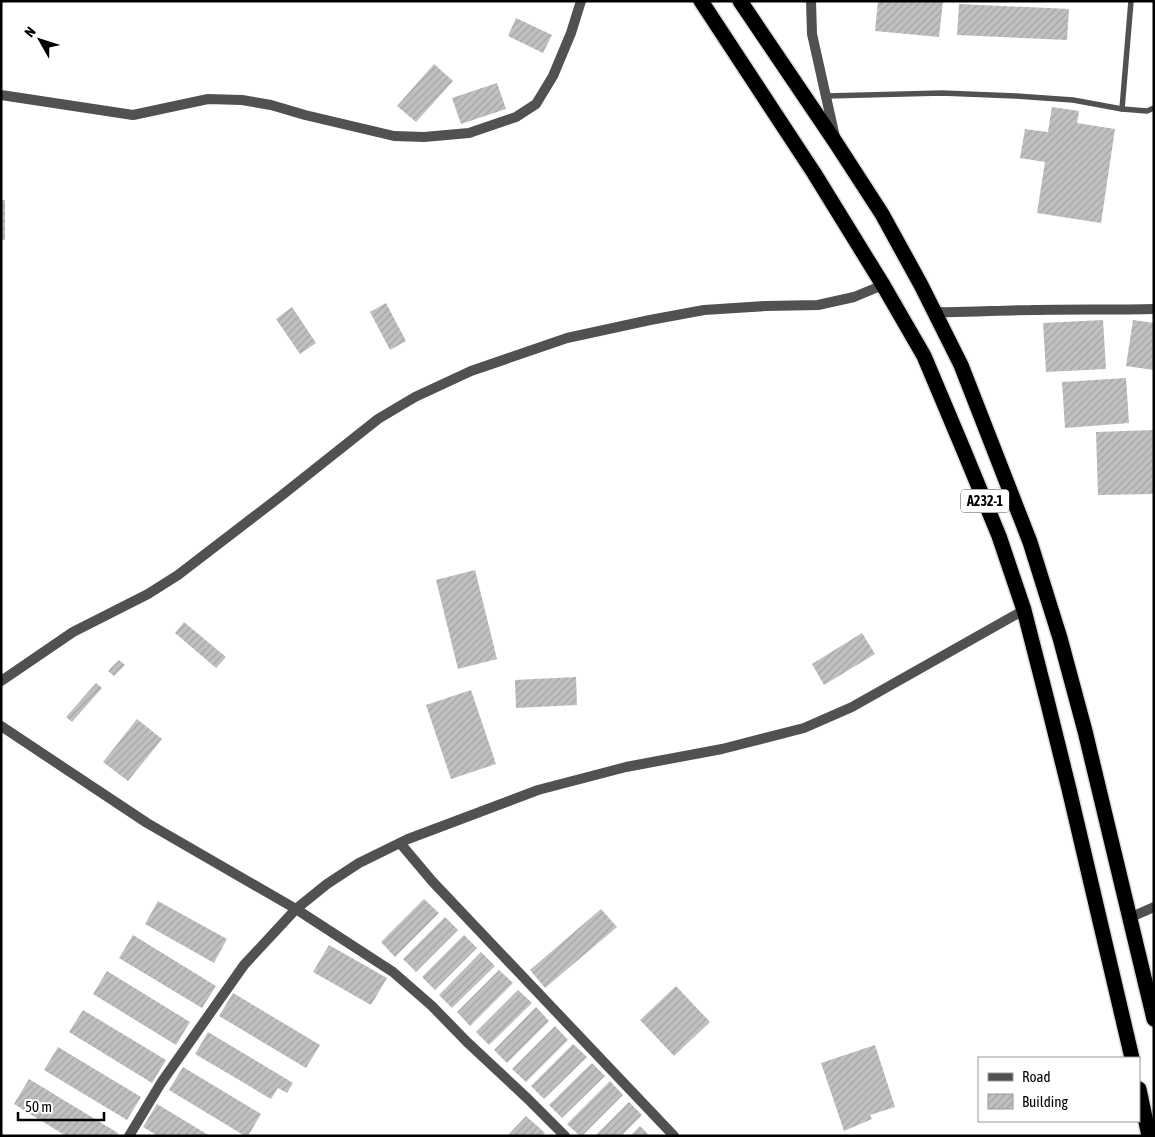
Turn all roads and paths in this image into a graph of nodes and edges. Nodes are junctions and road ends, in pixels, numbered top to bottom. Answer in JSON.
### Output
{"nodes":[{"id":1,"x":580,"y":1,"type":"edge"},
{"id":2,"x":701,"y":1,"type":"edge"},
{"id":3,"x":740,"y":1,"type":"edge"},
{"id":4,"x":811,"y":1,"type":"edge"},
{"id":5,"x":1131,"y":1,"type":"edge"},
{"id":6,"x":1,"y":95,"type":"edge"},
{"id":7,"x":826,"y":96,"type":"junction"},
{"id":8,"x":1154,"y":108,"type":"edge"},
{"id":9,"x":1122,"y":109,"type":"junction"},
{"id":10,"x":836,"y":142,"type":"junction"},
{"id":11,"x":883,"y":285,"type":"junction"},
{"id":12,"x":1154,"y":309,"type":"edge"},
{"id":13,"x":934,"y":312,"type":"junction"},
{"id":14,"x":1024,"y":610,"type":"junction"},
{"id":15,"x":1,"y":681,"type":"edge"},
{"id":16,"x":1,"y":726,"type":"edge"},
{"id":17,"x":400,"y":843,"type":"junction"},
{"id":18,"x":1154,"y":907,"type":"edge"},
{"id":19,"x":296,"y":910,"type":"junction"},
{"id":20,"x":1130,"y":918,"type":"junction"},
{"id":21,"x":1154,"y":1019,"type":"edge"},
{"id":22,"x":1132,"y":1057,"type":"edge"},
{"id":23,"x":1140,"y":1094,"type":"edge"},
{"id":24,"x":129,"y":1136,"type":"edge"},
{"id":25,"x":565,"y":1136,"type":"edge"},
{"id":26,"x":674,"y":1136,"type":"edge"},
{"id":27,"x":1150,"y":1136,"type":"edge"}],
"edges":[{"from":1,"to":6,"type":"street"},
{"from":2,"to":11,"type":"highway","number":"A232-1"},
{"from":3,"to":10,"type":"highway","number":"A232-1"},
{"from":4,"to":7,"type":"street"},
{"from":5,"to":9,"type":"lane"},
{"from":7,"to":9,"type":"lane"},
{"from":7,"to":10,"type":"street"},
{"from":8,"to":9,"type":"lane"},
{"from":10,"to":13,"type":"highway","number":"A232-1"},
{"from":11,"to":14,"type":"highway","number":"A232-1"},
{"from":11,"to":15,"type":"street"},
{"from":12,"to":13,"type":"street"},
{"from":13,"to":20,"type":"highway","number":"A232-1"},
{"from":14,"to":17,"type":"street"},
{"from":14,"to":22,"type":"highway","number":"A232-1"},
{"from":16,"to":19,"type":"street"},
{"from":17,"to":19,"type":"street"},
{"from":17,"to":26,"type":"street"},
{"from":18,"to":20,"type":"street"},
{"from":19,"to":24,"type":"street"},
{"from":19,"to":25,"type":"street"},
{"from":20,"to":21,"type":"highway","number":"A232-1"},
{"from":23,"to":27,"type":"highway"}]}
